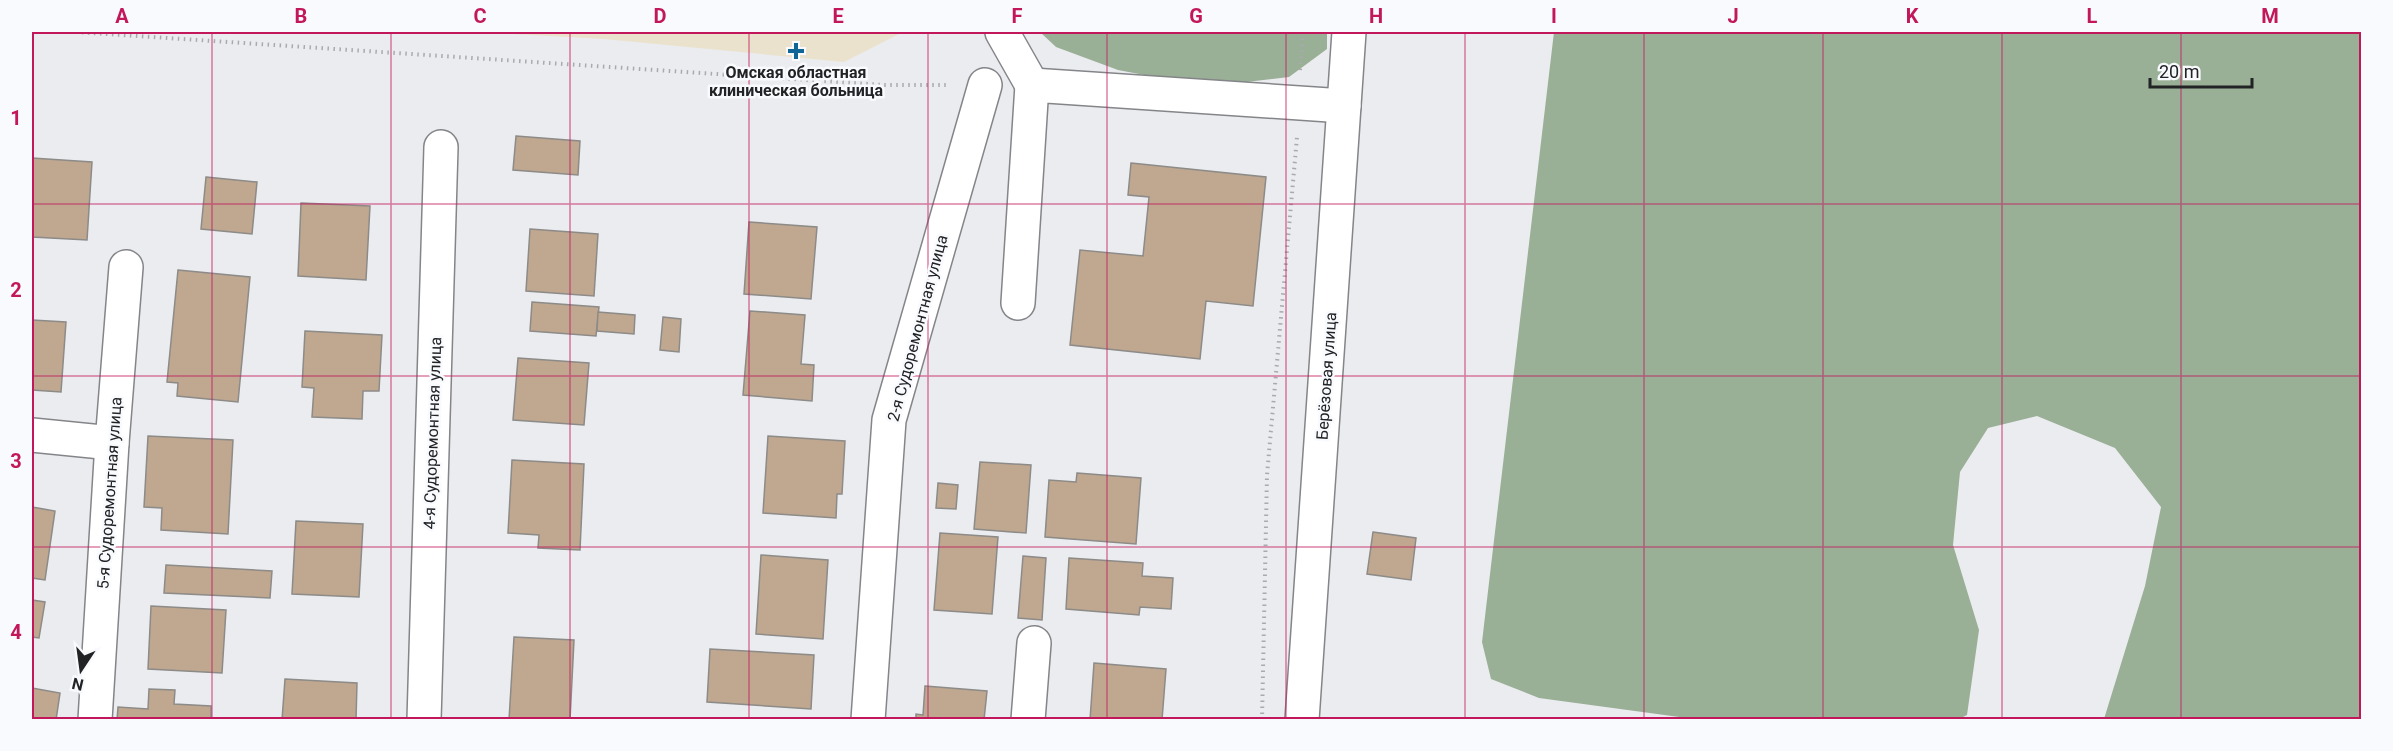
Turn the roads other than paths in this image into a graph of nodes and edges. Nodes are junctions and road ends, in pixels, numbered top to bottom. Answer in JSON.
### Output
{"nodes":[{"id":1,"x":1002,"y":32,"type":"edge"},
{"id":2,"x":1349,"y":32,"type":"edge"},
{"id":3,"x":985,"y":85,"type":"road end"},
{"id":4,"x":1032,"y":85,"type":"junction"},
{"id":5,"x":1344,"y":106,"type":"junction"},
{"id":6,"x":441,"y":147,"type":"dead end"},
{"id":7,"x":126,"y":267,"type":"dead end"},
{"id":8,"x":1018,"y":303,"type":"dead end"},
{"id":9,"x":32,"y":435,"type":"edge"},
{"id":10,"x":112,"y":442,"type":"junction"},
{"id":11,"x":1034,"y":643,"type":"dead end"},
{"id":12,"x":95,"y":720,"type":"edge"},
{"id":13,"x":424,"y":720,"type":"edge"},
{"id":14,"x":868,"y":720,"type":"edge"},
{"id":15,"x":1028,"y":720,"type":"edge"},
{"id":16,"x":1302,"y":720,"type":"edge"}],
"edges":[{"from":1,"to":4,"type":"street"},
{"from":2,"to":5,"type":"street","name":"Берёзовая улица"},
{"from":3,"to":14,"type":"street","name":"2-я Судоремонтная улица"},
{"from":4,"to":5,"type":"street"},
{"from":4,"to":8,"type":"street"},
{"from":5,"to":16,"type":"street","name":"Берёзовая улица"},
{"from":6,"to":13,"type":"street","name":"4-я Судоремонтная улица"},
{"from":7,"to":10,"type":"street","name":"5-я Судоремонтная улица"},
{"from":9,"to":10,"type":"street"},
{"from":10,"to":12,"type":"street","name":"5-я Судоремонтная улица"},
{"from":11,"to":15,"type":"street"}]}
